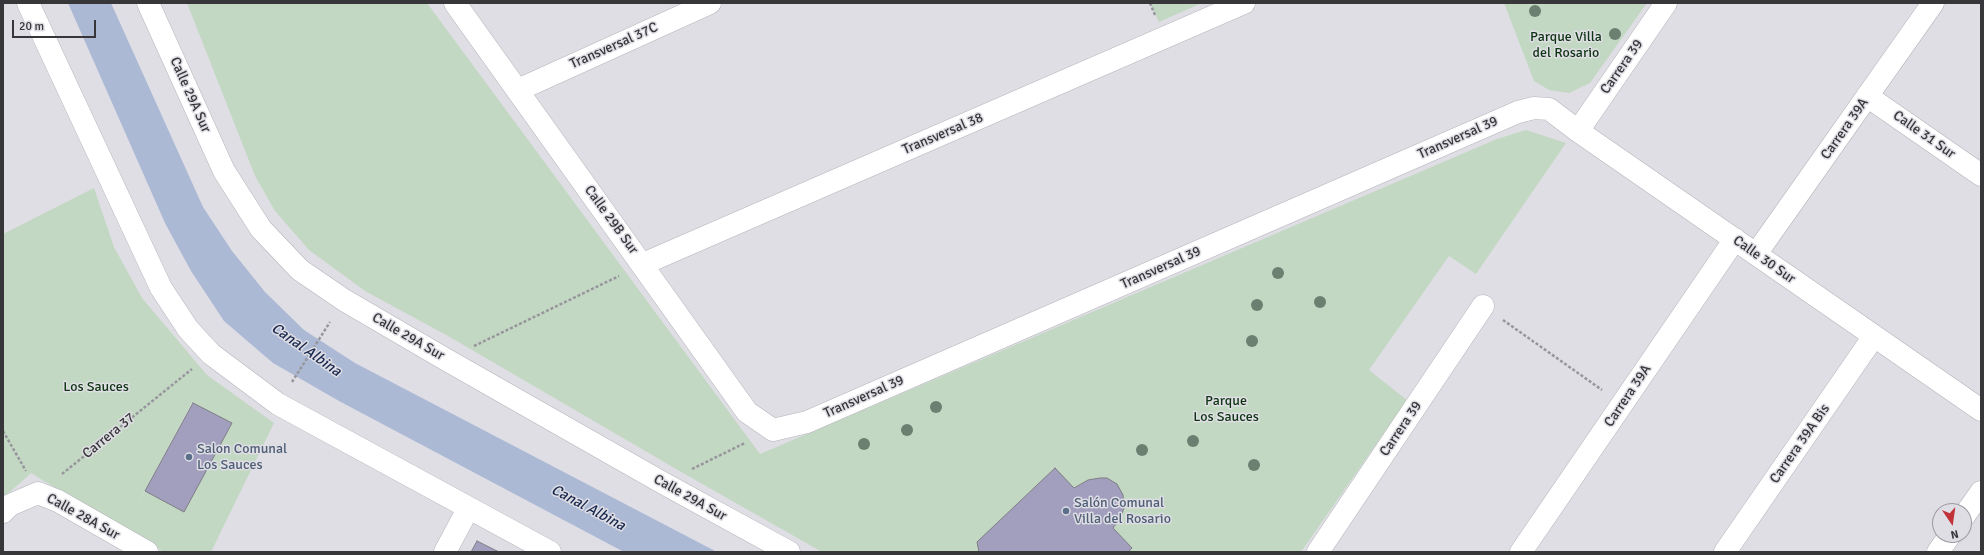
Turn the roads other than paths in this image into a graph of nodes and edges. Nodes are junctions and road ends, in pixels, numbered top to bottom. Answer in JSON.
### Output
{"nodes":[{"id":1,"x":28,"y":3,"type":"edge"},
{"id":2,"x":148,"y":3,"type":"edge"},
{"id":3,"x":455,"y":3,"type":"edge"},
{"id":4,"x":710,"y":3,"type":"edge"},
{"id":5,"x":1244,"y":3,"type":"edge"},
{"id":6,"x":1666,"y":3,"type":"edge"},
{"id":7,"x":1933,"y":3,"type":"edge"},
{"id":8,"x":518,"y":90,"type":"junction"},
{"id":9,"x":1868,"y":96,"type":"junction"},
{"id":10,"x":1549,"y":109,"type":"joint"},
{"id":11,"x":1578,"y":131,"type":"junction"},
{"id":12,"x":1981,"y":175,"type":"edge"},
{"id":13,"x":1735,"y":239,"type":"junction"},
{"id":14,"x":1756,"y":254,"type":"junction"},
{"id":15,"x":643,"y":264,"type":"junction"},
{"id":16,"x":1483,"y":306,"type":"road end"},
{"id":17,"x":1874,"y":336,"type":"junction"},
{"id":18,"x":1981,"y":410,"type":"edge"},
{"id":19,"x":773,"y":430,"type":"joint"},
{"id":20,"x":1981,"y":492,"type":"edge"},
{"id":21,"x":1972,"y":505,"type":"edge"},
{"id":22,"x":468,"y":509,"type":"junction"},
{"id":23,"x":3,"y":512,"type":"edge"},
{"id":24,"x":1944,"y":543,"type":"edge"},
{"id":25,"x":1529,"y":549,"type":"edge"},
{"id":26,"x":147,"y":552,"type":"edge"},
{"id":27,"x":445,"y":552,"type":"edge"},
{"id":28,"x":550,"y":552,"type":"edge"},
{"id":29,"x":789,"y":552,"type":"edge"},
{"id":30,"x":1318,"y":552,"type":"edge"},
{"id":31,"x":1726,"y":552,"type":"edge"},
{"id":32,"x":1938,"y":552,"type":"edge"}],
"edges":[{"from":1,"to":22,"type":"street"},
{"from":2,"to":29,"type":"street","name":"Calle 29A Sur"},
{"from":3,"to":8,"type":"street","name":"Calle 29B Sur"},
{"from":4,"to":8,"type":"street","name":"Transversal 37C"},
{"from":5,"to":15,"type":"street","name":"Transversal 38"},
{"from":6,"to":11,"type":"street","name":"Carrera 39"},
{"from":7,"to":9,"type":"street","name":"Carrera 39A"},
{"from":8,"to":15,"type":"street","name":"Calle 29B Sur"},
{"from":9,"to":12,"type":"street","name":"Calle 31 Sur"},
{"from":9,"to":14,"type":"street","name":"Carrera 39A"},
{"from":10,"to":11,"type":"street","name":"Calle 30 Sur"},
{"from":10,"to":19,"type":"street","name":"Transversal 39"},
{"from":11,"to":13,"type":"street","name":"Calle 30 Sur"},
{"from":13,"to":14,"type":"street","name":"Calle 30 Sur"},
{"from":13,"to":25,"type":"street","name":"Carrera 39A"},
{"from":14,"to":17,"type":"street","name":"Calle 30 Sur"},
{"from":15,"to":19,"type":"street","name":"Calle 29B Sur"},
{"from":16,"to":30,"type":"street","name":"Carrera 39"},
{"from":17,"to":18,"type":"street","name":"Calle 30 Sur"},
{"from":17,"to":31,"type":"street","name":"Carrera 39A Bis"},
{"from":20,"to":21,"type":"street"},
{"from":22,"to":27,"type":"street"},
{"from":22,"to":28,"type":"street"},
{"from":23,"to":26,"type":"street","name":"Calle 28A Sur"},
{"from":24,"to":32,"type":"street"}]}
